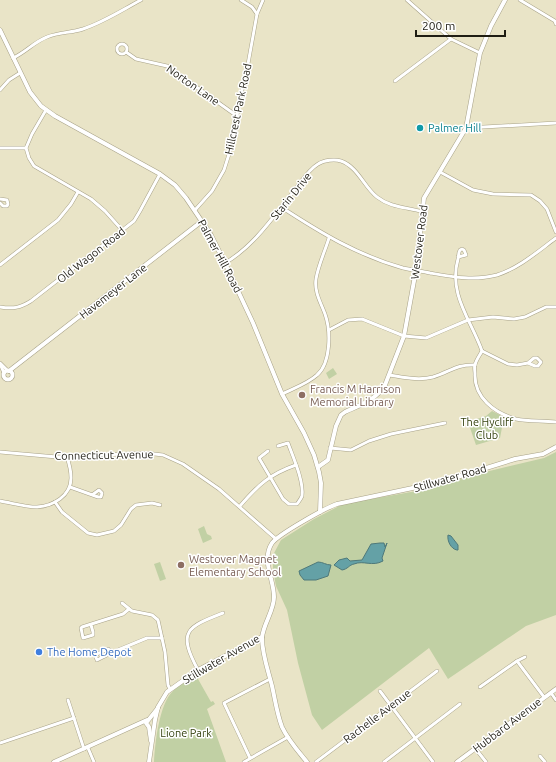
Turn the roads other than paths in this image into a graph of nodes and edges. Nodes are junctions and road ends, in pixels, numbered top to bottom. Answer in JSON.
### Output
{"nodes":[{"id":1,"x":141,"y":0,"type":"edge"},
{"id":2,"x":241,"y":0,"type":"edge"},
{"id":3,"x":263,"y":0,"type":"edge"},
{"id":4,"x":407,"y":0,"type":"edge"},
{"id":5,"x":505,"y":0,"type":"edge"},
{"id":6,"x":520,"y":0,"type":"edge"},
{"id":7,"x":260,"y":5,"type":"junction"},
{"id":8,"x":252,"y":7,"type":"junction"},
{"id":9,"x":257,"y":14,"type":"junction"},
{"id":10,"x":556,"y":24,"type":"edge"},
{"id":11,"x":0,"y":30,"type":"edge"},
{"id":12,"x":451,"y":38,"type":"junction"},
{"id":13,"x":126,"y":52,"type":"dead end"},
{"id":14,"x":480,"y":53,"type":"junction"},
{"id":15,"x":13,"y":58,"type":"junction"},
{"id":16,"x":20,"y":74,"type":"junction"},
{"id":17,"x":395,"y":81,"type":"dead end"},
{"id":18,"x":0,"y":90,"type":"edge"},
{"id":19,"x":46,"y":110,"type":"junction"},
{"id":20,"x":237,"y":116,"type":"junction"},
{"id":21,"x":556,"y":123,"type":"edge"},
{"id":22,"x":466,"y":128,"type":"junction"},
{"id":23,"x":0,"y":148,"type":"edge"},
{"id":24,"x":26,"y":148,"type":"junction"},
{"id":25,"x":440,"y":172,"type":"junction"},
{"id":26,"x":160,"y":174,"type":"junction"},
{"id":27,"x":78,"y":192,"type":"junction"},
{"id":28,"x":0,"y":199,"type":"edge"},
{"id":29,"x":0,"y":202,"type":"edge"},
{"id":30,"x":281,"y":207,"type":"junction"},
{"id":31,"x":195,"y":210,"type":"junction"},
{"id":32,"x":423,"y":212,"type":"junction"},
{"id":33,"x":202,"y":221,"type":"junction"},
{"id":34,"x":122,"y":230,"type":"junction"},
{"id":35,"x":556,"y":232,"type":"edge"},
{"id":36,"x":329,"y":238,"type":"junction"},
{"id":37,"x":556,"y":238,"type":"edge"},
{"id":38,"x":458,"y":257,"type":"dead end"},
{"id":39,"x":225,"y":263,"type":"junction"},
{"id":40,"x":0,"y":265,"type":"edge"},
{"id":41,"x":416,"y":270,"type":"junction"},
{"id":42,"x":455,"y":278,"type":"junction"},
{"id":43,"x":0,"y":307,"type":"edge"},
{"id":44,"x":556,"y":307,"type":"edge"},
{"id":45,"x":468,"y":320,"type":"junction"},
{"id":46,"x":329,"y":330,"type":"junction"},
{"id":47,"x":404,"y":336,"type":"junction"},
{"id":48,"x":482,"y":351,"type":"junction"},
{"id":49,"x":22,"y":361,"type":"junction"},
{"id":50,"x":528,"y":363,"type":"dead end"},
{"id":51,"x":0,"y":364,"type":"edge"},
{"id":52,"x":475,"y":365,"type":"junction"},
{"id":53,"x":5,"y":374,"type":"edge"},
{"id":54,"x":13,"y":375,"type":"junction"},
{"id":55,"x":389,"y":375,"type":"junction"},
{"id":56,"x":7,"y":380,"type":"junction"},
{"id":57,"x":0,"y":381,"type":"edge"},
{"id":58,"x":282,"y":394,"type":"junction"},
{"id":59,"x":556,"y":422,"type":"edge"},
{"id":60,"x":445,"y":423,"type":"dead end"},
{"id":61,"x":278,"y":446,"type":"dead end"},
{"id":62,"x":556,"y":447,"type":"edge"},
{"id":63,"x":330,"y":448,"type":"junction"},
{"id":64,"x":268,"y":451,"type":"dead end"},
{"id":65,"x":0,"y":452,"type":"edge"},
{"id":66,"x":67,"y":457,"type":"junction"},
{"id":67,"x":296,"y":465,"type":"junction"},
{"id":68,"x":318,"y":467,"type":"junction"},
{"id":69,"x":270,"y":477,"type":"junction"},
{"id":70,"x":70,"y":487,"type":"junction"},
{"id":71,"x":92,"y":495,"type":"dead end"},
{"id":72,"x":0,"y":501,"type":"edge"},
{"id":73,"x":54,"y":502,"type":"junction"},
{"id":74,"x":160,"y":505,"type":"dead end"},
{"id":75,"x":240,"y":506,"type":"junction"},
{"id":76,"x":320,"y":512,"type":"junction"},
{"id":77,"x":276,"y":539,"type":"junction"},
{"id":78,"x":122,"y":603,"type":"dead end"},
{"id":79,"x":129,"y":609,"type":"junction"},
{"id":80,"x":223,"y":613,"type":"dead end"},
{"id":81,"x":91,"y":625,"type":"junction"},
{"id":82,"x":262,"y":637,"type":"junction"},
{"id":83,"x":162,"y":638,"type":"junction"},
{"id":84,"x":113,"y":652,"type":"junction"},
{"id":85,"x":525,"y":657,"type":"dead end"},
{"id":86,"x":517,"y":661,"type":"junction"},
{"id":87,"x":198,"y":670,"type":"junction"},
{"id":88,"x":437,"y":671,"type":"dead end"},
{"id":89,"x":270,"y":679,"type":"junction"},
{"id":90,"x":480,"y":687,"type":"dead end"},
{"id":91,"x":170,"y":689,"type":"junction"},
{"id":92,"x":556,"y":689,"type":"edge"},
{"id":93,"x":380,"y":691,"type":"dead end"},
{"id":94,"x":550,"y":693,"type":"junction"},
{"id":95,"x":544,"y":697,"type":"junction"},
{"id":96,"x":68,"y":700,"type":"dead end"},
{"id":97,"x":556,"y":700,"type":"edge"},
{"id":98,"x":460,"y":704,"type":"dead end"},
{"id":99,"x":391,"y":706,"type":"junction"},
{"id":100,"x":74,"y":718,"type":"junction"},
{"id":101,"x":151,"y":719,"type":"junction"},
{"id":102,"x":138,"y":725,"type":"junction"},
{"id":103,"x":150,"y":726,"type":"junction"},
{"id":104,"x":288,"y":737,"type":"junction"},
{"id":105,"x":415,"y":738,"type":"junction"},
{"id":106,"x":0,"y":743,"type":"edge"},
{"id":107,"x":475,"y":748,"type":"junction"},
{"id":108,"x":86,"y":749,"type":"junction"},
{"id":109,"x":540,"y":756,"type":"dead end"},
{"id":110,"x":250,"y":758,"type":"junction"},
{"id":111,"x":57,"y":762,"type":"edge"},
{"id":112,"x":94,"y":762,"type":"edge"},
{"id":113,"x":149,"y":762,"type":"edge"},
{"id":114,"x":244,"y":762,"type":"edge"},
{"id":115,"x":307,"y":762,"type":"edge"},
{"id":116,"x":316,"y":762,"type":"edge"},
{"id":117,"x":384,"y":762,"type":"edge"},
{"id":118,"x":433,"y":762,"type":"edge"},
{"id":119,"x":457,"y":762,"type":"edge"},
{"id":120,"x":486,"y":762,"type":"edge"},
{"id":121,"x":545,"y":762,"type":"edge"}],
"edges":[{"from":1,"to":15,"type":"street"},
{"from":2,"to":8,"type":"street"},
{"from":3,"to":7,"type":"street","name":"Hillcrest Park Road"},
{"from":4,"to":12,"type":"street"},
{"from":5,"to":14,"type":"main road","name":"Westover Road"},
{"from":6,"to":10,"type":"street"},
{"from":7,"to":8,"type":"street"},
{"from":7,"to":9,"type":"street","name":"Hillcrest Park Road"},
{"from":8,"to":9,"type":"street"},
{"from":9,"to":20,"type":"street","name":"Hillcrest Park Road"},
{"from":11,"to":15,"type":"main road","name":"Palmer Hill Road"},
{"from":12,"to":14,"type":"street"},
{"from":12,"to":17,"type":"street"},
{"from":13,"to":20,"type":"street","name":"Norton Lane"},
{"from":14,"to":22,"type":"main road","name":"Westover Road"},
{"from":15,"to":16,"type":"main road","name":"Palmer Hill Road"},
{"from":16,"to":18,"type":"street"},
{"from":16,"to":19,"type":"main road","name":"Palmer Hill Road"},
{"from":19,"to":24,"type":"street"},
{"from":19,"to":26,"type":"main road","name":"Palmer Hill Road"},
{"from":20,"to":31,"type":"street","name":"Hillcrest Park Road"},
{"from":21,"to":22,"type":"street"},
{"from":22,"to":25,"type":"main road","name":"Westover Road"},
{"from":23,"to":24,"type":"street"},
{"from":24,"to":27,"type":"street"},
{"from":25,"to":32,"type":"main road","name":"Westover Road"},
{"from":25,"to":35,"type":"street"},
{"from":26,"to":31,"type":"main road","name":"Palmer Hill Road"},
{"from":26,"to":34,"type":"street","name":"Old Wagon Road"},
{"from":27,"to":34,"type":"street"},
{"from":27,"to":40,"type":"street"},
{"from":28,"to":29,"type":"street"},
{"from":30,"to":32,"type":"street","name":"Starin Drive"},
{"from":30,"to":36,"type":"street"},
{"from":30,"to":39,"type":"street","name":"Starin Drive"},
{"from":31,"to":33,"type":"main road","name":"Palmer Hill Road"},
{"from":32,"to":41,"type":"main road","name":"Westover Road"},
{"from":33,"to":39,"type":"main road","name":"Palmer Hill Road"},
{"from":33,"to":49,"type":"main road","name":"Havemeyer Lane"},
{"from":34,"to":43,"type":"street","name":"Old Wagon Road"},
{"from":36,"to":41,"type":"street"},
{"from":36,"to":46,"type":"street"},
{"from":37,"to":42,"type":"street"},
{"from":38,"to":42,"type":"street"},
{"from":39,"to":58,"type":"main road","name":"Palmer Hill Road"},
{"from":41,"to":42,"type":"street"},
{"from":41,"to":47,"type":"main road","name":"Westover Road"},
{"from":42,"to":45,"type":"street"},
{"from":44,"to":45,"type":"street"},
{"from":45,"to":47,"type":"street"},
{"from":45,"to":48,"type":"street"},
{"from":46,"to":47,"type":"street"},
{"from":46,"to":58,"type":"street"},
{"from":47,"to":55,"type":"main road","name":"Westover Road"},
{"from":48,"to":50,"type":"street"},
{"from":48,"to":52,"type":"street"},
{"from":49,"to":53,"type":"main road","name":"Havemeyer Lane"},
{"from":49,"to":54,"type":"main road","name":"Havemeyer Lane"},
{"from":51,"to":53,"type":"street"},
{"from":52,"to":55,"type":"street"},
{"from":52,"to":59,"type":"street"},
{"from":53,"to":54,"type":"main road"},
{"from":53,"to":56,"type":"main road"},
{"from":54,"to":56,"type":"main road","name":"Havemeyer Lane"},
{"from":55,"to":63,"type":"main road","name":"Westover Road"},
{"from":56,"to":57,"type":"main road"},
{"from":58,"to":68,"type":"main road","name":"Palmer Hill Road"},
{"from":60,"to":63,"type":"street"},
{"from":61,"to":67,"type":"street"},
{"from":62,"to":76,"type":"main road","name":"Stillwater Road"},
{"from":63,"to":68,"type":"main road","name":"Westover Road"},
{"from":64,"to":69,"type":"street"},
{"from":65,"to":66,"type":"street","name":"Connecticut Avenue"},
{"from":66,"to":70,"type":"street"},
{"from":66,"to":75,"type":"street","name":"Connecticut Avenue"},
{"from":67,"to":69,"type":"street"},
{"from":67,"to":69,"type":"street"},
{"from":68,"to":76,"type":"main road","name":"Palmer Hill Road"},
{"from":69,"to":75,"type":"street"},
{"from":70,"to":71,"type":"street"},
{"from":70,"to":73,"type":"street"},
{"from":72,"to":73,"type":"street"},
{"from":73,"to":74,"type":"street"},
{"from":75,"to":77,"type":"street","name":"Connecticut Avenue"},
{"from":76,"to":77,"type":"main road"},
{"from":77,"to":82,"type":"main road","name":"Stillwater Avenue"},
{"from":78,"to":79,"type":"street"},
{"from":79,"to":81,"type":"street"},
{"from":79,"to":83,"type":"street"},
{"from":80,"to":87,"type":"street"},
{"from":81,"to":81,"type":"street"},
{"from":82,"to":87,"type":"main road","name":"Stillwater Avenue"},
{"from":82,"to":89,"type":"main road"},
{"from":83,"to":84,"type":"street"},
{"from":83,"to":91,"type":"street"},
{"from":84,"to":84,"type":"street"},
{"from":85,"to":86,"type":"street"},
{"from":86,"to":90,"type":"street"},
{"from":86,"to":95,"type":"street"},
{"from":87,"to":91,"type":"main road","name":"Stillwater Avenue"},
{"from":88,"to":99,"type":"street","name":"Rachelle Avenue"},
{"from":89,"to":104,"type":"main road"},
{"from":89,"to":110,"type":"street"},
{"from":91,"to":101,"type":"main road","name":"Stillwater Avenue"},
{"from":92,"to":94,"type":"main road","name":"Hubbard Avenue"},
{"from":93,"to":99,"type":"street"},
{"from":94,"to":95,"type":"main road","name":"Hubbard Avenue"},
{"from":94,"to":97,"type":"street"},
{"from":95,"to":107,"type":"main road","name":"Hubbard Avenue"},
{"from":96,"to":100,"type":"street"},
{"from":98,"to":105,"type":"street"},
{"from":99,"to":105,"type":"street"},
{"from":99,"to":116,"type":"street","name":"Rachelle Avenue"},
{"from":100,"to":106,"type":"street"},
{"from":100,"to":108,"type":"street"},
{"from":101,"to":102,"type":"main road"},
{"from":101,"to":103,"type":"main road"},
{"from":101,"to":103,"type":"main road"},
{"from":102,"to":103,"type":"main road"},
{"from":102,"to":108,"type":"main road"},
{"from":103,"to":113,"type":"main road"},
{"from":104,"to":110,"type":"street"},
{"from":104,"to":115,"type":"main road"},
{"from":105,"to":117,"type":"street"},
{"from":105,"to":118,"type":"street"},
{"from":107,"to":119,"type":"main road","name":"Hubbard Avenue"},
{"from":107,"to":120,"type":"street"},
{"from":108,"to":111,"type":"main road"},
{"from":108,"to":112,"type":"street"},
{"from":109,"to":121,"type":"street"},
{"from":110,"to":114,"type":"street"}]}
